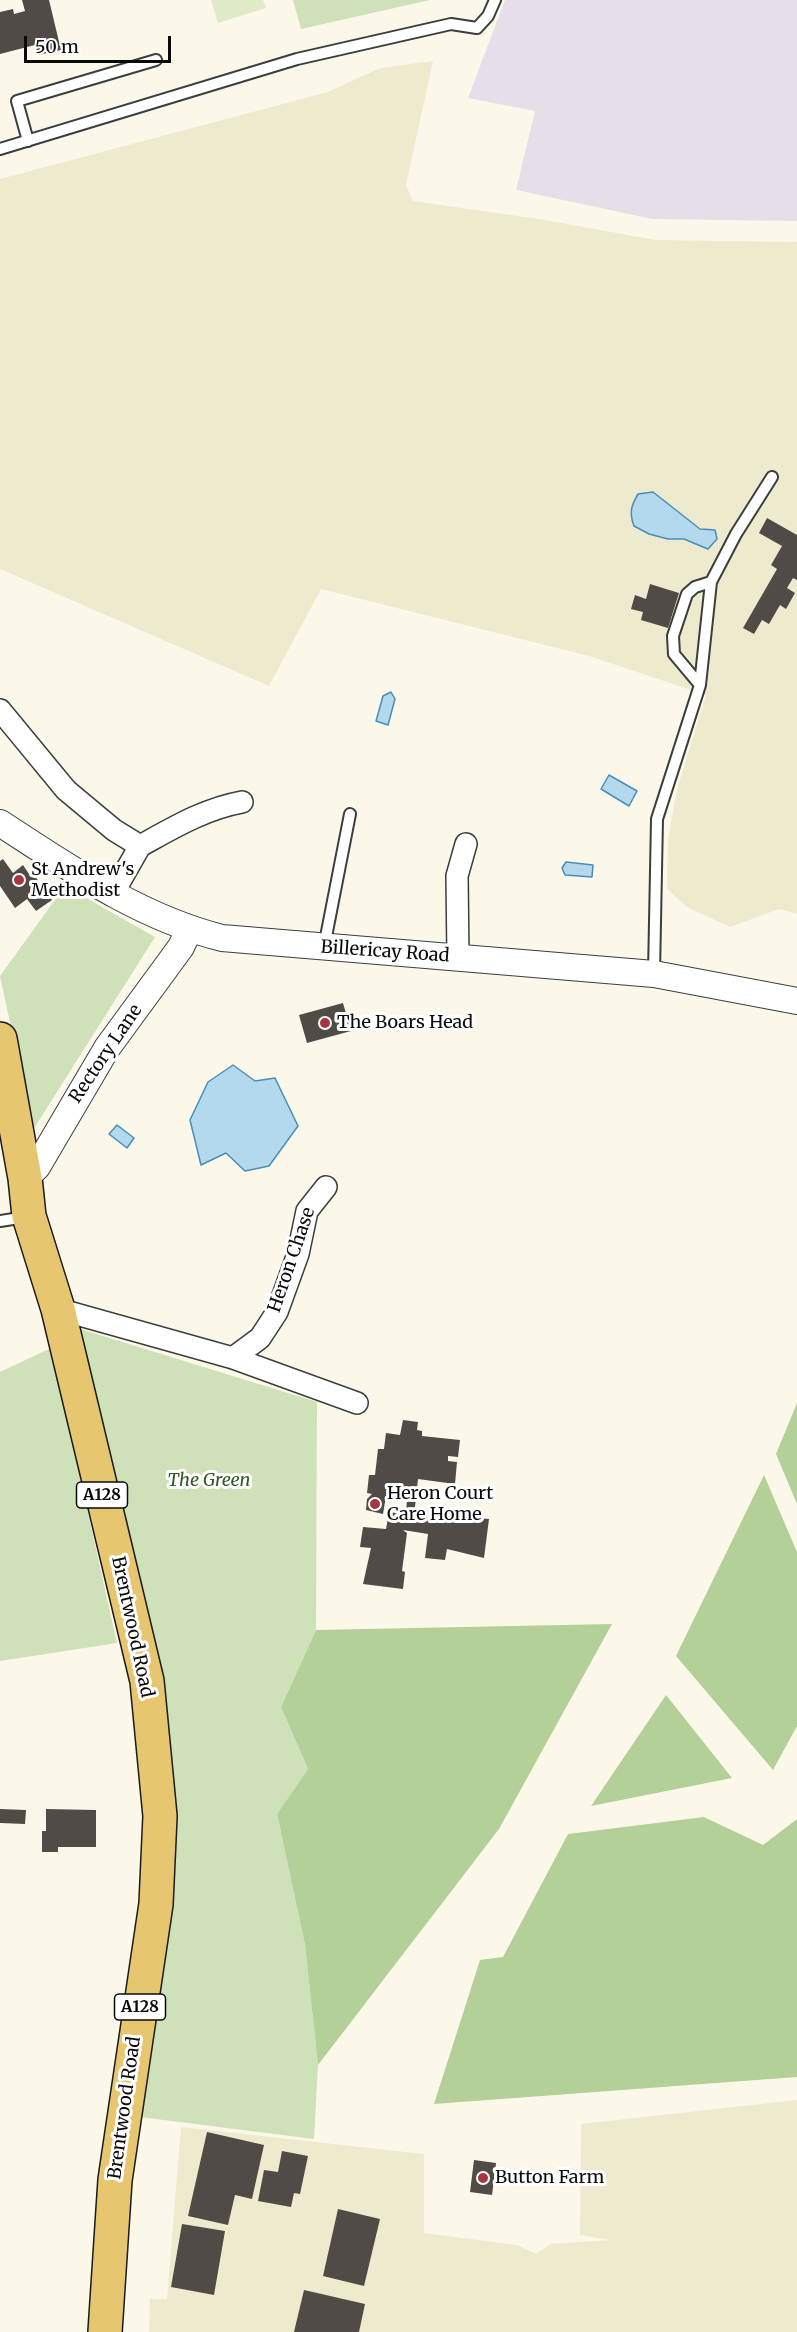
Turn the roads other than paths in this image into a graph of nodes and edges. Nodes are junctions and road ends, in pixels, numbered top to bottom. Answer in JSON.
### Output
{"nodes":[{"id":1,"x":495,"y":0,"type":"edge"},
{"id":2,"x":156,"y":60,"type":"dead end"},
{"id":3,"x":28,"y":141,"type":"junction"},
{"id":4,"x":0,"y":149,"type":"edge"},
{"id":5,"x":772,"y":477,"type":"dead end"},
{"id":6,"x":711,"y":582,"type":"junction"},
{"id":7,"x":700,"y":685,"type":"junction"},
{"id":8,"x":0,"y":710,"type":"edge"},
{"id":9,"x":242,"y":802,"type":"dead end"},
{"id":10,"x":350,"y":814,"type":"dead end"},
{"id":11,"x":0,"y":824,"type":"edge"},
{"id":12,"x":466,"y":844,"type":"dead end"},
{"id":13,"x":140,"y":846,"type":"junction"},
{"id":14,"x":112,"y":895,"type":"junction"},
{"id":15,"x":189,"y":930,"type":"junction"},
{"id":16,"x":324,"y":947,"type":"junction"},
{"id":17,"x":458,"y":958,"type":"junction"},
{"id":18,"x":654,"y":974,"type":"junction"},
{"id":19,"x":797,"y":1001,"type":"edge"},
{"id":20,"x":0,"y":1039,"type":"edge"},
{"id":21,"x":25,"y":1178,"type":"junction"},
{"id":22,"x":326,"y":1187,"type":"dead end"},
{"id":23,"x":14,"y":1219,"type":"edge"},
{"id":24,"x":58,"y":1309,"type":"junction"},
{"id":25,"x":233,"y":1358,"type":"junction"},
{"id":26,"x":357,"y":1403,"type":"dead end"},
{"id":27,"x":105,"y":2332,"type":"edge"}],
"edges":[{"from":1,"to":3,"type":"lane"},
{"from":2,"to":3,"type":"lane"},
{"from":3,"to":4,"type":"lane"},
{"from":5,"to":6,"type":"lane"},
{"from":6,"to":7,"type":"lane"},
{"from":6,"to":7,"type":"lane"},
{"from":7,"to":18,"type":"lane"},
{"from":8,"to":13,"type":"street"},
{"from":9,"to":13,"type":"street"},
{"from":10,"to":16,"type":"lane"},
{"from":11,"to":14,"type":"street","name":"Billericay Road"},
{"from":12,"to":17,"type":"street"},
{"from":13,"to":14,"type":"street"},
{"from":14,"to":15,"type":"street","name":"Billericay Road"},
{"from":15,"to":16,"type":"street","name":"Billericay Road"},
{"from":15,"to":21,"type":"street","name":"Rectory Lane"},
{"from":16,"to":17,"type":"street","name":"Billericay Road"},
{"from":17,"to":18,"type":"street","name":"Billericay Road"},
{"from":18,"to":19,"type":"street","name":"Billericay Road"},
{"from":20,"to":21,"type":"main road","name":"Brentwood Road","number":"A128"},
{"from":21,"to":23,"type":"main road","name":"Brentwood Road","number":"A128"},
{"from":22,"to":25,"type":"street","name":"Heron Chase"},
{"from":23,"to":24,"type":"main road","name":"Brentwood Road","number":"A128"},
{"from":24,"to":25,"type":"street"},
{"from":24,"to":27,"type":"main road","name":"Brentwood Road","number":"A128"},
{"from":25,"to":26,"type":"street"}]}
